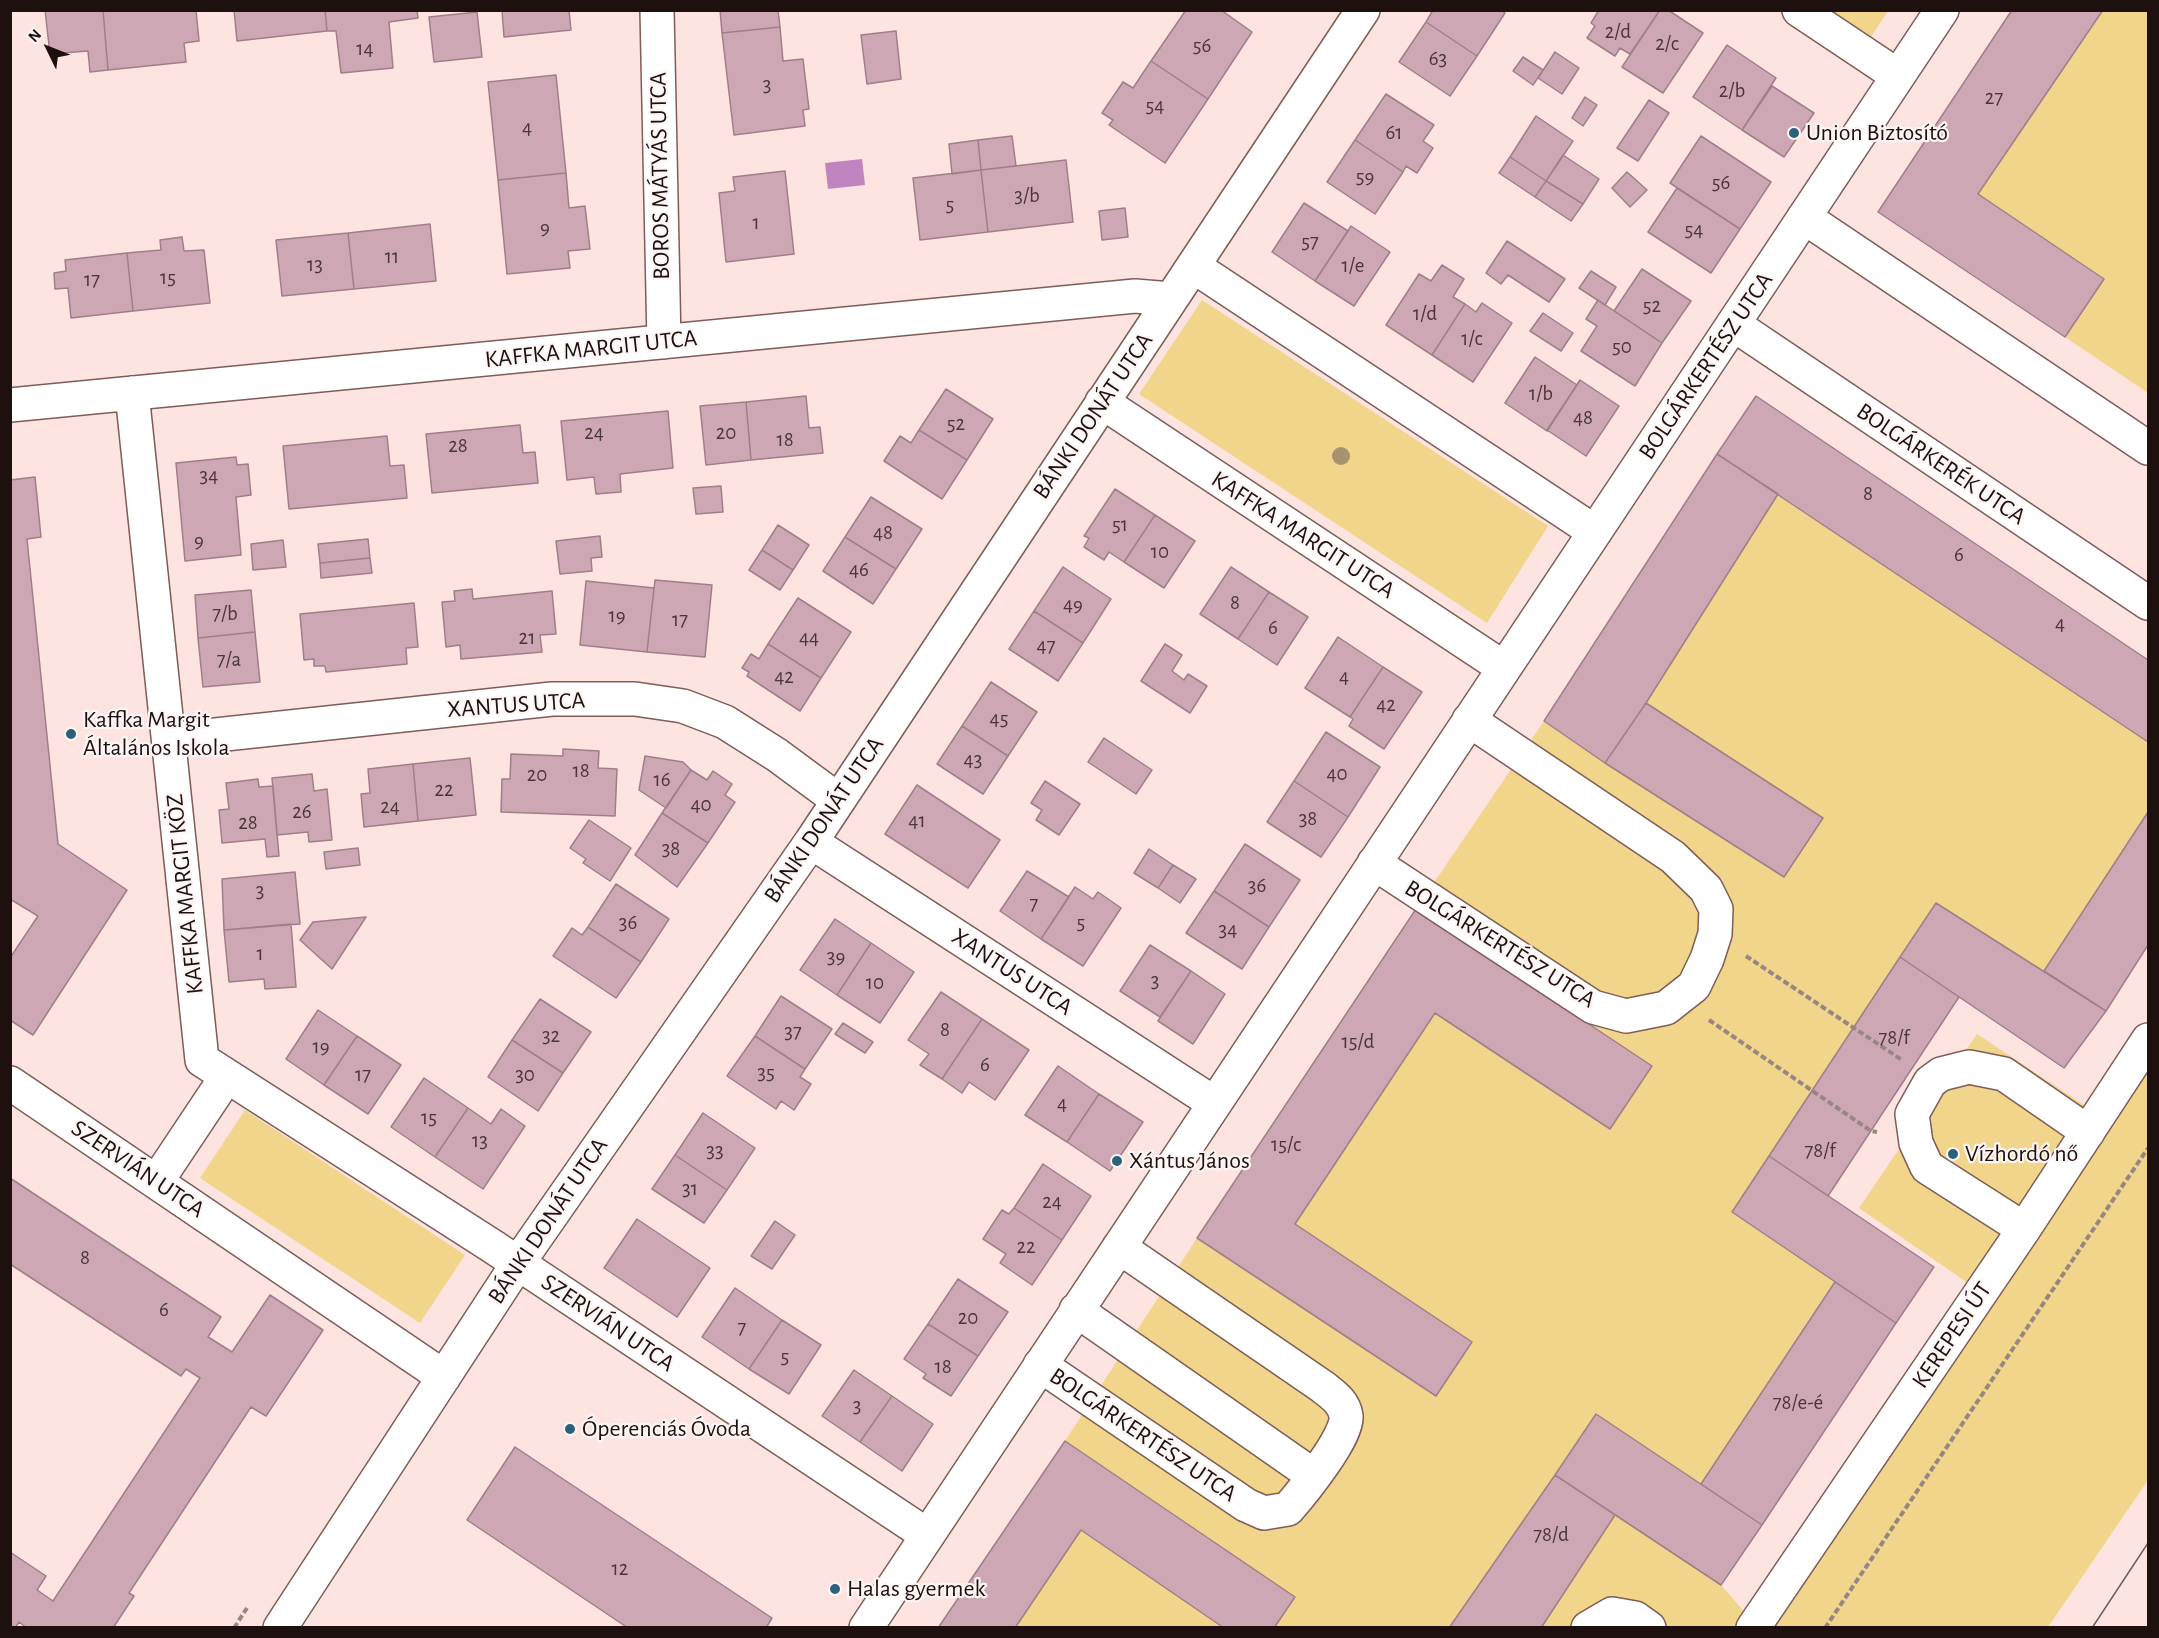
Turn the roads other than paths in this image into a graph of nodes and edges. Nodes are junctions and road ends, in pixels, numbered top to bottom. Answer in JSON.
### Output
{"nodes":[{"id":1,"x":657,"y":10,"type":"edge"},
{"id":2,"x":1363,"y":10,"type":"edge"},
{"id":3,"x":1799,"y":10,"type":"edge"},
{"id":4,"x":1942,"y":10,"type":"edge"},
{"id":5,"x":1898,"y":76,"type":"junction"},
{"id":6,"x":1804,"y":218,"type":"junction"},
{"id":7,"x":1193,"y":266,"type":"junction"},
{"id":8,"x":1171,"y":299,"type":"junction"},
{"id":9,"x":1733,"y":324,"type":"junction"},
{"id":10,"x":663,"y":342,"type":"junction"},
{"id":11,"x":132,"y":393,"type":"junction"},
{"id":12,"x":1102,"y":402,"type":"junction"},
{"id":13,"x":10,"y":405,"type":"edge"},
{"id":14,"x":2148,"y":448,"type":"edge"},
{"id":15,"x":1594,"y":532,"type":"junction"},
{"id":16,"x":2148,"y":603,"type":"edge"},
{"id":17,"x":1504,"y":668,"type":"junction"},
{"id":18,"x":1469,"y":720,"type":"junction"},
{"id":19,"x":169,"y":740,"type":"junction"},
{"id":20,"x":838,"y":800,"type":"junction"},
{"id":21,"x":811,"y":842,"type":"junction"},
{"id":22,"x":1374,"y":863,"type":"junction"},
{"id":23,"x":2148,"y":1040,"type":"edge"},
{"id":24,"x":227,"y":1076,"type":"junction"},
{"id":25,"x":10,"y":1083,"type":"edge"},
{"id":26,"x":1214,"y":1103,"type":"junction"},
{"id":27,"x":2088,"y":1132,"type":"junction"},
{"id":28,"x":157,"y":1181,"type":"junction"},
{"id":29,"x":2024,"y":1229,"type":"junction"},
{"id":30,"x":1119,"y":1247,"type":"junction"},
{"id":31,"x":518,"y":1263,"type":"junction"},
{"id":32,"x":1076,"y":1310,"type":"junction"},
{"id":33,"x":1040,"y":1365,"type":"junction"},
{"id":34,"x":444,"y":1377,"type":"junction"},
{"id":35,"x":1304,"y":1469,"type":"dead end"},
{"id":36,"x":927,"y":1535,"type":"junction"},
{"id":37,"x":280,"y":1628,"type":"edge"},
{"id":38,"x":866,"y":1628,"type":"edge"},
{"id":39,"x":1588,"y":1628,"type":"edge"},
{"id":40,"x":1649,"y":1628,"type":"edge"},
{"id":41,"x":1753,"y":1628,"type":"edge"}],
"edges":[{"from":1,"to":10,"type":"street","name":"BOROS MÁTYÁS UTCA"},
{"from":2,"to":7,"type":"street","name":"BÁNKI DONÁT UTCA"},
{"from":3,"to":5,"type":"street"},
{"from":4,"to":5,"type":"street","name":"BOLGÁRKERTÉSZ UTCA"},
{"from":5,"to":6,"type":"street","name":"BOLGÁRKERTÉSZ UTCA"},
{"from":6,"to":9,"type":"street","name":"BOLGÁRKERTÉSZ UTCA"},
{"from":6,"to":14,"type":"street"},
{"from":7,"to":8,"type":"street","name":"BÁNKI DONÁT UTCA"},
{"from":7,"to":15,"type":"street"},
{"from":8,"to":10,"type":"street","name":"KAFFKA MARGIT UTCA"},
{"from":8,"to":12,"type":"street","name":"BÁNKI DONÁT UTCA"},
{"from":9,"to":15,"type":"street","name":"BOLGÁRKERTÉSZ UTCA"},
{"from":9,"to":16,"type":"street","name":"BOLGÁRKERÉK UTCA"},
{"from":10,"to":11,"type":"street","name":"KAFFKA MARGIT UTCA"},
{"from":11,"to":13,"type":"street","name":"KAFFKA MARGIT UTCA"},
{"from":11,"to":19,"type":"street","name":"KAFFKA MARGIT KÖZ"},
{"from":12,"to":17,"type":"street","name":"KAFFKA MARGIT UTCA"},
{"from":12,"to":20,"type":"street","name":"BÁNKI DONÁT UTCA"},
{"from":15,"to":17,"type":"street","name":"BOLGÁRKERTÉSZ UTCA"},
{"from":17,"to":18,"type":"street","name":"BOLGÁRKERTÉSZ UTCA"},
{"from":18,"to":22,"type":"street","name":"BOLGÁRKERTÉSZ UTCA"},
{"from":18,"to":22,"type":"street","name":"BOLGÁRKERTÉSZ UTCA"},
{"from":19,"to":20,"type":"street","name":"XANTUS UTCA"},
{"from":19,"to":24,"type":"street","name":"KAFFKA MARGIT KÖZ"},
{"from":20,"to":21,"type":"street","name":"BÁNKI DONÁT UTCA"},
{"from":21,"to":26,"type":"street","name":"XANTUS UTCA"},
{"from":21,"to":31,"type":"street","name":"BÁNKI DONÁT UTCA"},
{"from":22,"to":26,"type":"street","name":"BOLGÁRKERTÉSZ UTCA"},
{"from":23,"to":27,"type":"street","name":"KEREPESI ÚT"},
{"from":24,"to":28,"type":"street"},
{"from":24,"to":31,"type":"street","name":"SZERVIÁN UTCA"},
{"from":25,"to":28,"type":"street","name":"SZERVIÁN UTCA"},
{"from":26,"to":30,"type":"street","name":"BOLGÁRKERTÉSZ UTCA"},
{"from":27,"to":29,"type":"street","name":"KEREPESI ÚT"},
{"from":27,"to":29,"type":"street"},
{"from":28,"to":34,"type":"street","name":"SZERVIÁN UTCA"},
{"from":29,"to":41,"type":"street","name":"KEREPESI ÚT"},
{"from":30,"to":32,"type":"street","name":"BOLGÁRKERTÉSZ UTCA"},
{"from":30,"to":33,"type":"street","name":"BOLGÁRKERTÉSZ UTCA"},
{"from":31,"to":34,"type":"street","name":"BÁNKI DONÁT UTCA"},
{"from":31,"to":36,"type":"street","name":"SZERVIÁN UTCA"},
{"from":32,"to":33,"type":"street","name":"BOLGÁRKERTÉSZ UTCA"},
{"from":32,"to":35,"type":"street"},
{"from":33,"to":36,"type":"street","name":"BOLGÁRKERTÉSZ UTCA"},
{"from":34,"to":37,"type":"street","name":"BÁNKI DONÁT UTCA"},
{"from":36,"to":38,"type":"street","name":"BOLGÁRKERTÉSZ UTCA"},
{"from":39,"to":40,"type":"street"}]}
